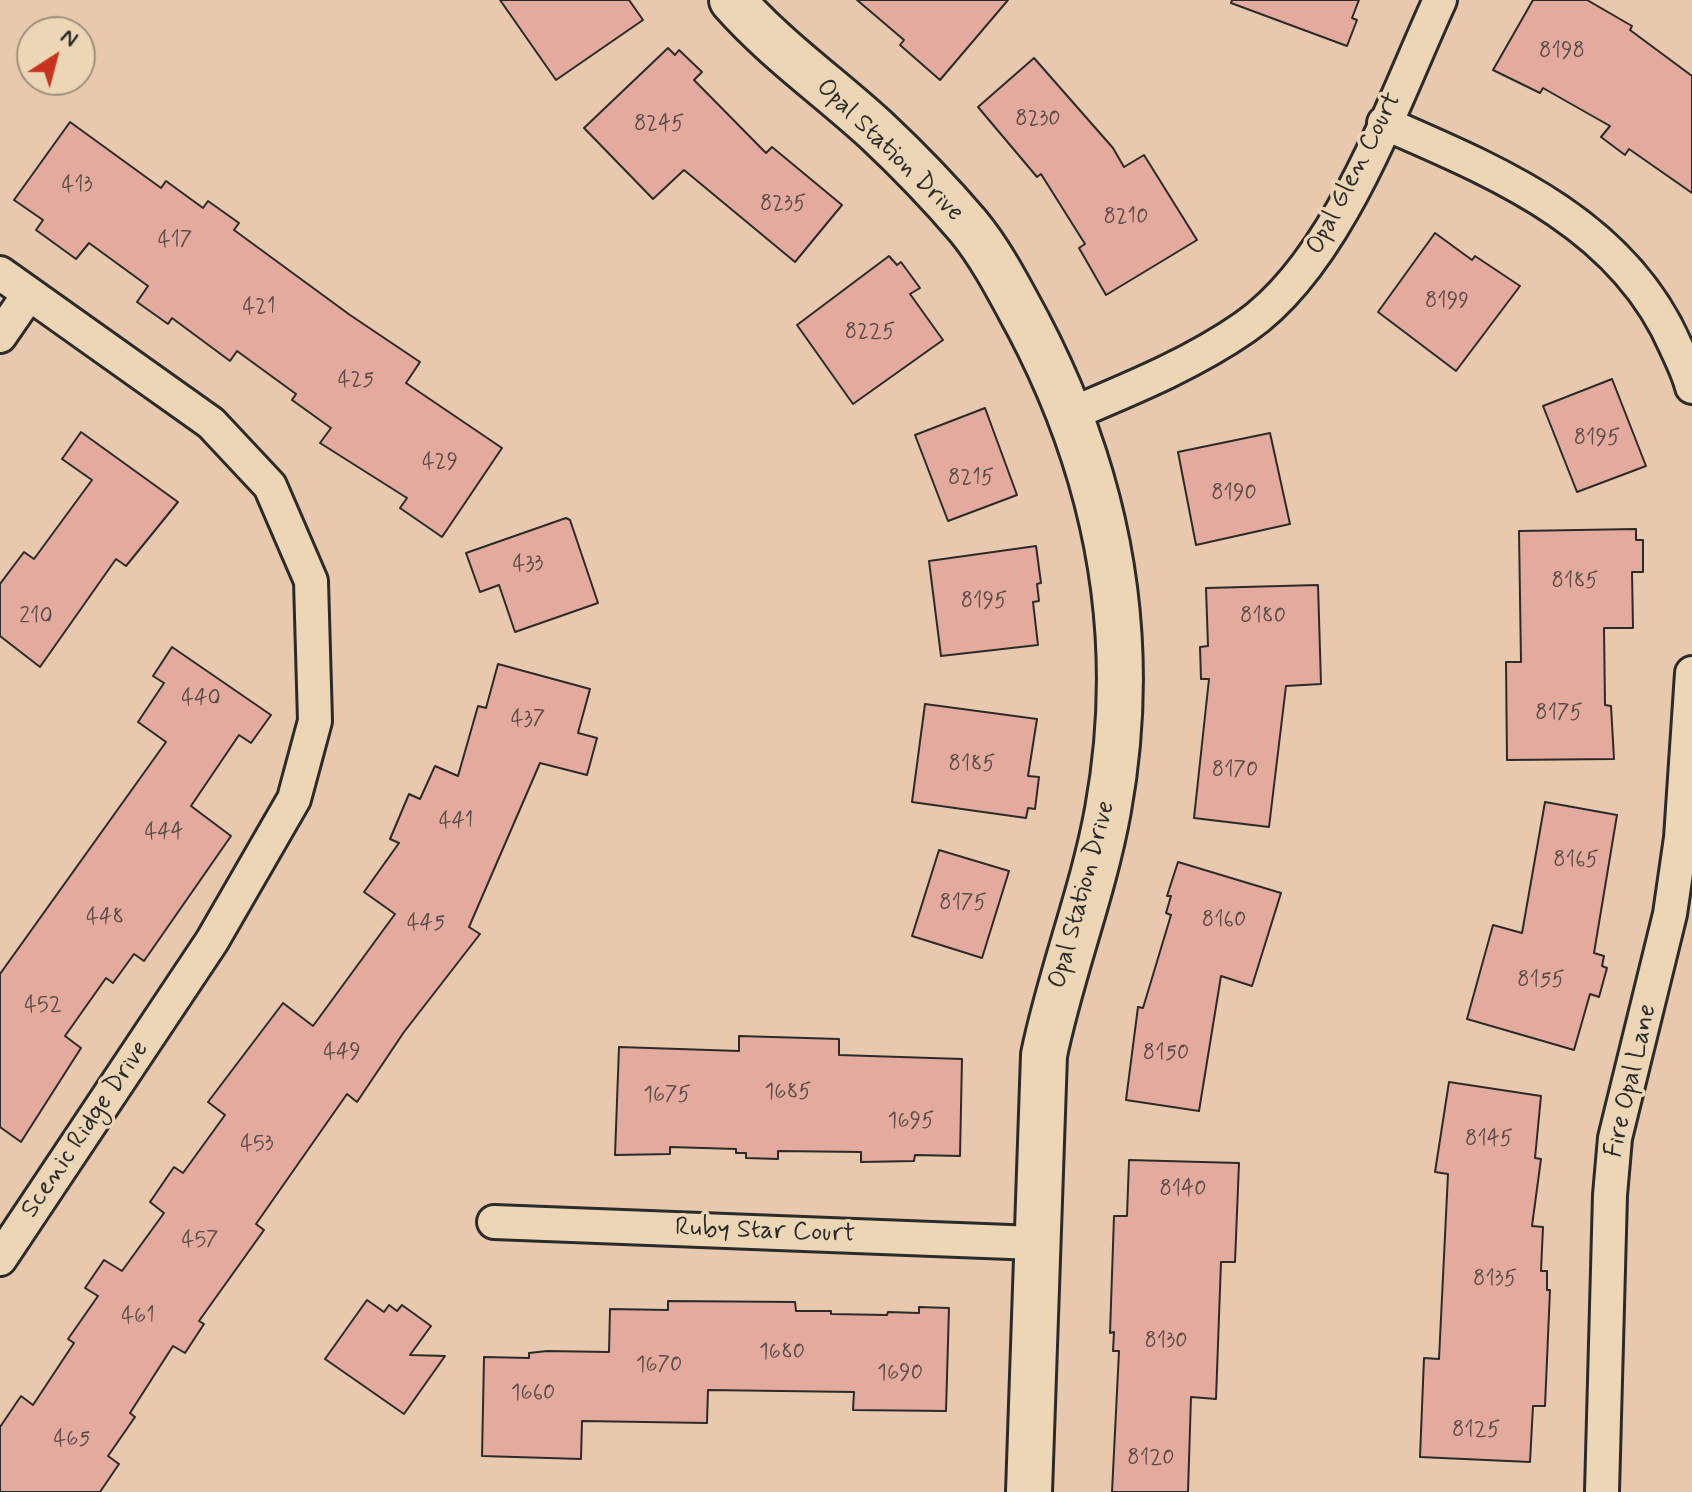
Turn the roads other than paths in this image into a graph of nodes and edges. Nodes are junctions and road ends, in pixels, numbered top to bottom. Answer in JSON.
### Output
{"nodes":[{"id":1,"x":732,"y":0,"type":"edge"},
{"id":2,"x":1440,"y":0,"type":"edge"},
{"id":3,"x":1384,"y":123,"type":"junction"},
{"id":4,"x":0,"y":273,"type":"edge"},
{"id":5,"x":29,"y":294,"type":"junction"},
{"id":6,"x":0,"y":336,"type":"edge"},
{"id":7,"x":1692,"y":387,"type":"edge"},
{"id":8,"x":1071,"y":414,"type":"junction"},
{"id":9,"x":1692,"y":673,"type":"edge"},
{"id":10,"x":494,"y":1222,"type":"dead end"},
{"id":11,"x":1036,"y":1243,"type":"junction"},
{"id":12,"x":0,"y":1259,"type":"edge"},
{"id":13,"x":1029,"y":1492,"type":"edge"},
{"id":14,"x":1602,"y":1492,"type":"edge"}],
"edges":[{"from":1,"to":8,"type":"street","name":"Opal Station Drive"},
{"from":2,"to":3,"type":"street","name":"Opal Glen Court"},
{"from":3,"to":7,"type":"street"},
{"from":3,"to":8,"type":"street","name":"Opal Glen Court"},
{"from":4,"to":5,"type":"street","name":"Scenic Ridge Drive"},
{"from":5,"to":6,"type":"street"},
{"from":5,"to":12,"type":"street","name":"Scenic Ridge Drive"},
{"from":8,"to":11,"type":"street","name":"Opal Station Drive"},
{"from":9,"to":14,"type":"street","name":"Fire Opal Lane"},
{"from":10,"to":11,"type":"street","name":"Ruby Star Court"},
{"from":11,"to":13,"type":"street","name":"Opal Station Drive"}]}
